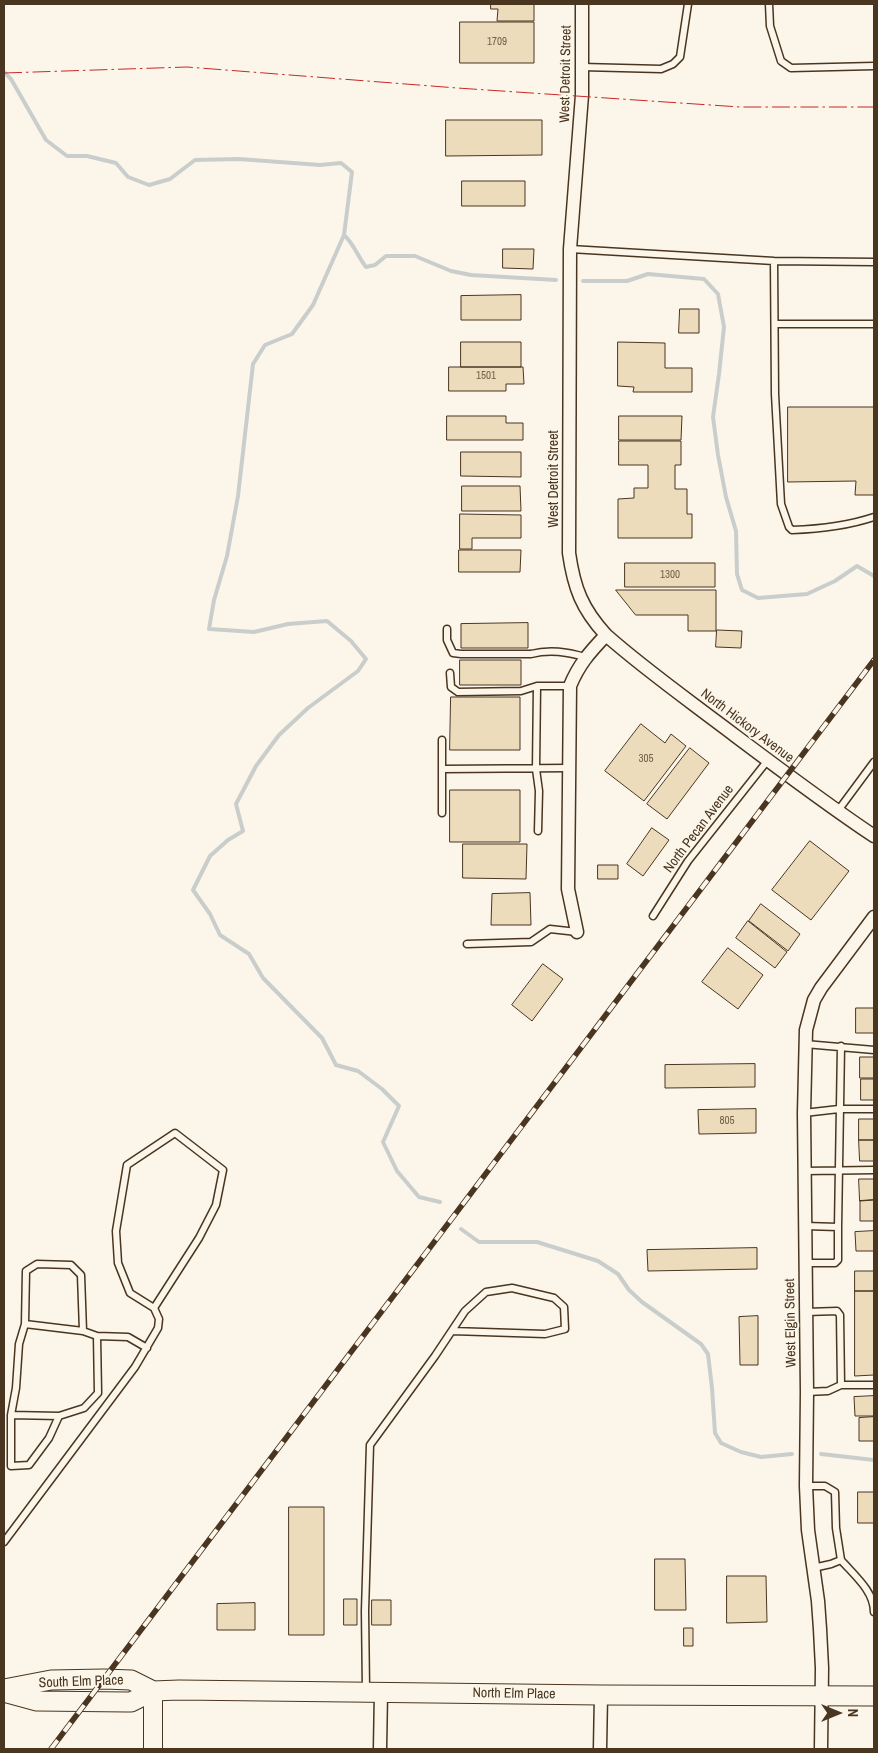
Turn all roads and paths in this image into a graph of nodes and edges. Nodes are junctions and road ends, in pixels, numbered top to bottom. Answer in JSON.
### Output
{"nodes":[{"id":1,"x":582,"y":4,"type":"edge"},
{"id":2,"x":688,"y":4,"type":"edge"},
{"id":3,"x":769,"y":4,"type":"edge"},
{"id":4,"x":874,"y":66,"type":"edge"},
{"id":5,"x":582,"y":67,"type":"junction"},
{"id":6,"x":570,"y":248,"type":"junction"},
{"id":7,"x":774,"y":261,"type":"junction"},
{"id":8,"x":874,"y":262,"type":"edge"},
{"id":9,"x":775,"y":324,"type":"junction"},
{"id":10,"x":874,"y":324,"type":"edge"},
{"id":11,"x":874,"y":517,"type":"edge"},
{"id":12,"x":447,"y":629,"type":"dead end"},
{"id":13,"x":606,"y":635,"type":"junction"},
{"id":14,"x":585,"y":657,"type":"junction"},
{"id":15,"x":450,"y":673,"type":"dead end"},
{"id":16,"x":537,"y":686,"type":"junction"},
{"id":17,"x":570,"y":686,"type":"junction"},
{"id":18,"x":442,"y":740,"type":"dead end"},
{"id":19,"x":768,"y":760,"type":"junction"},
{"id":20,"x":874,"y":762,"type":"edge"},
{"id":21,"x":569,"y":768,"type":"junction"},
{"id":22,"x":442,"y":769,"type":"junction"},
{"id":23,"x":536,"y":769,"type":"junction"},
{"id":24,"x":837,"y":812,"type":"junction"},
{"id":25,"x":442,"y":813,"type":"dead end"},
{"id":26,"x":538,"y":831,"type":"dead end"},
{"id":27,"x":874,"y":836,"type":"edge"},
{"id":28,"x":652,"y":916,"type":"dead end"},
{"id":29,"x":874,"y":917,"type":"edge"},
{"id":30,"x":577,"y":932,"type":"joint"},
{"id":31,"x":467,"y":944,"type":"dead end"},
{"id":32,"x":805,"y":1044,"type":"junction"},
{"id":33,"x":841,"y":1046,"type":"junction"},
{"id":34,"x":874,"y":1050,"type":"edge"},
{"id":35,"x":874,"y":1109,"type":"edge"},
{"id":36,"x":839,"y":1110,"type":"junction"},
{"id":37,"x":804,"y":1113,"type":"junction"},
{"id":38,"x":874,"y":1170,"type":"edge"},
{"id":39,"x":805,"y":1171,"type":"junction"},
{"id":40,"x":839,"y":1171,"type":"junction"},
{"id":41,"x":805,"y":1226,"type":"junction"},
{"id":42,"x":838,"y":1227,"type":"junction"},
{"id":43,"x":805,"y":1263,"type":"junction"},
{"id":44,"x":154,"y":1308,"type":"junction"},
{"id":45,"x":806,"y":1312,"type":"junction"},
{"id":46,"x":26,"y":1324,"type":"junction"},
{"id":47,"x":83,"y":1331,"type":"junction"},
{"id":48,"x":452,"y":1331,"type":"junction"},
{"id":49,"x":97,"y":1336,"type":"junction"},
{"id":50,"x":147,"y":1348,"type":"junction"},
{"id":51,"x":841,"y":1385,"type":"junction"},
{"id":52,"x":874,"y":1385,"type":"edge"},
{"id":53,"x":807,"y":1392,"type":"junction"},
{"id":54,"x":11,"y":1415,"type":"junction"},
{"id":55,"x":59,"y":1416,"type":"junction"},
{"id":56,"x":806,"y":1486,"type":"junction"},
{"id":57,"x":4,"y":1542,"type":"edge"},
{"id":58,"x":841,"y":1560,"type":"junction"},
{"id":59,"x":813,"y":1568,"type":"junction"},
{"id":60,"x":874,"y":1612,"type":"edge"},
{"id":61,"x":4,"y":1690,"type":"edge"},
{"id":62,"x":153,"y":1691,"type":"junction"},
{"id":63,"x":374,"y":1692,"type":"junction"},
{"id":64,"x":601,"y":1695,"type":"junction"},
{"id":65,"x":822,"y":1696,"type":"junction"},
{"id":66,"x":874,"y":1696,"type":"edge"},
{"id":67,"x":152,"y":1749,"type":"edge"},
{"id":68,"x":380,"y":1749,"type":"edge"},
{"id":69,"x":600,"y":1749,"type":"edge"},
{"id":70,"x":821,"y":1749,"type":"edge"}],
"edges":[{"from":1,"to":5,"type":"street","name":"West Detroit Street"},
{"from":2,"to":5,"type":"lane"},
{"from":3,"to":4,"type":"lane"},
{"from":5,"to":6,"type":"street","name":"West Detroit Street"},
{"from":6,"to":7,"type":"lane"},
{"from":6,"to":13,"type":"street","name":"West Detroit Street"},
{"from":7,"to":8,"type":"lane"},
{"from":7,"to":9,"type":"lane"},
{"from":9,"to":10,"type":"lane"},
{"from":9,"to":11,"type":"lane"},
{"from":12,"to":14,"type":"lane"},
{"from":13,"to":14,"type":"street"},
{"from":13,"to":19,"type":"street","name":"North Hickory Avenue"},
{"from":14,"to":17,"type":"street"},
{"from":15,"to":16,"type":"lane"},
{"from":16,"to":17,"type":"lane"},
{"from":16,"to":23,"type":"lane"},
{"from":17,"to":21,"type":"street"},
{"from":18,"to":22,"type":"lane"},
{"from":19,"to":24,"type":"street","name":"North Hickory Avenue"},
{"from":19,"to":28,"type":"lane","name":"North Pecan Avenue"},
{"from":20,"to":24,"type":"lane"},
{"from":21,"to":23,"type":"lane"},
{"from":21,"to":30,"type":"street"},
{"from":22,"to":23,"type":"lane"},
{"from":22,"to":25,"type":"lane"},
{"from":23,"to":26,"type":"lane"},
{"from":24,"to":27,"type":"street","name":"North Hickory Avenue"},
{"from":29,"to":32,"type":"street","name":"West Elgin Street"},
{"from":30,"to":31,"type":"lane"},
{"from":32,"to":33,"type":"lane"},
{"from":32,"to":37,"type":"street","name":"West Elgin Street"},
{"from":33,"to":34,"type":"lane"},
{"from":33,"to":36,"type":"lane"},
{"from":35,"to":36,"type":"lane"},
{"from":36,"to":37,"type":"lane"},
{"from":36,"to":40,"type":"lane"},
{"from":37,"to":39,"type":"street","name":"West Elgin Street"},
{"from":38,"to":40,"type":"lane"},
{"from":39,"to":40,"type":"lane"},
{"from":39,"to":41,"type":"street","name":"West Elgin Street"},
{"from":40,"to":42,"type":"lane"},
{"from":41,"to":42,"type":"lane"},
{"from":41,"to":43,"type":"street","name":"West Elgin Street"},
{"from":42,"to":43,"type":"lane"},
{"from":43,"to":45,"type":"street","name":"West Elgin Street"},
{"from":44,"to":44,"type":"lane"},
{"from":44,"to":50,"type":"lane"},
{"from":45,"to":51,"type":"lane"},
{"from":45,"to":53,"type":"street","name":"West Elgin Street"},
{"from":46,"to":47,"type":"lane"},
{"from":46,"to":47,"type":"lane"},
{"from":46,"to":54,"type":"lane"},
{"from":47,"to":49,"type":"lane"},
{"from":48,"to":48,"type":"lane"},
{"from":48,"to":63,"type":"lane"},
{"from":49,"to":50,"type":"lane"},
{"from":49,"to":55,"type":"lane"},
{"from":50,"to":57,"type":"lane"},
{"from":51,"to":52,"type":"lane"},
{"from":51,"to":53,"type":"lane"},
{"from":53,"to":56,"type":"street","name":"West Elgin Street"},
{"from":54,"to":55,"type":"lane"},
{"from":54,"to":55,"type":"lane"},
{"from":56,"to":58,"type":"lane"},
{"from":56,"to":59,"type":"street","name":"West Elgin Street"},
{"from":58,"to":59,"type":"lane"},
{"from":58,"to":60,"type":"lane"},
{"from":59,"to":65,"type":"street","name":"West Elgin Street"},
{"from":61,"to":62,"type":"main road","name":"South Elm Place"},
{"from":62,"to":63,"type":"main road","name":"North Elm Place"},
{"from":62,"to":67,"type":"street"},
{"from":63,"to":64,"type":"main road","name":"North Elm Place"},
{"from":63,"to":68,"type":"street"},
{"from":64,"to":65,"type":"main road","name":"North Elm Place"},
{"from":64,"to":69,"type":"street"},
{"from":65,"to":66,"type":"main road","name":"North Elm Place"},
{"from":65,"to":70,"type":"street","name":"West Elgin Street"}]}
